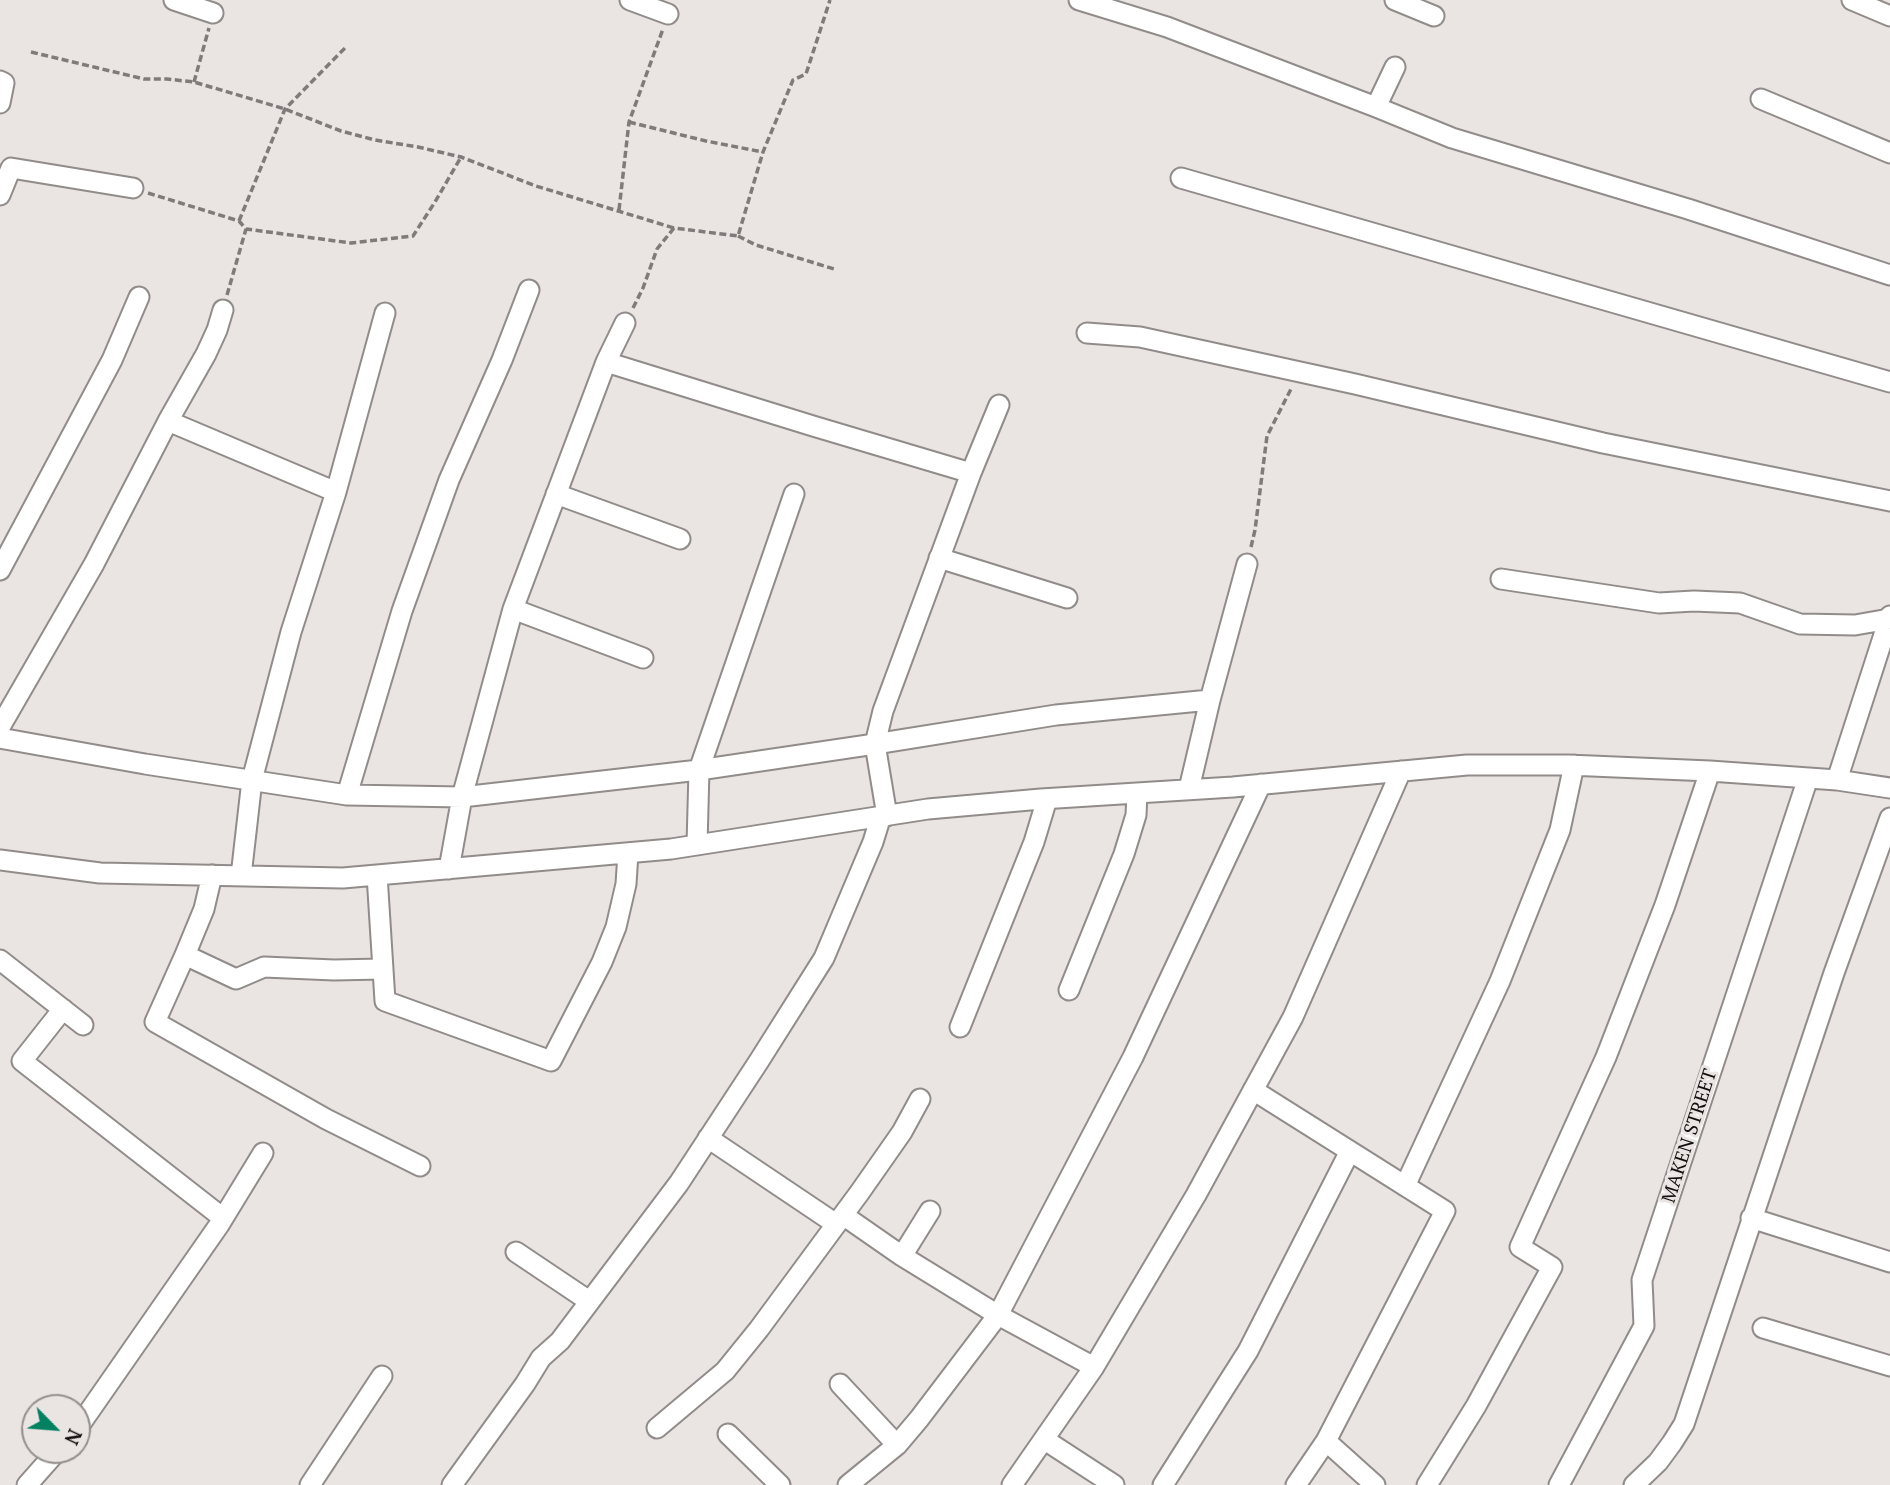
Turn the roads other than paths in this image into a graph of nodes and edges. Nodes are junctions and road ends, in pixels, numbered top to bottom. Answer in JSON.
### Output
{"nodes":[{"id":1,"x":174,"y":0,"type":"edge"},
{"id":2,"x":630,"y":0,"type":"edge"},
{"id":3,"x":1079,"y":0,"type":"edge"},
{"id":4,"x":1395,"y":0,"type":"edge"},
{"id":5,"x":1852,"y":0,"type":"edge"},
{"id":6,"x":213,"y":13,"type":"road end"},
{"id":7,"x":668,"y":14,"type":"road end"},
{"id":8,"x":1434,"y":16,"type":"dead end"},
{"id":9,"x":1890,"y":16,"type":"edge"},
{"id":10,"x":1395,"y":67,"type":"dead end"},
{"id":11,"x":0,"y":81,"type":"edge"},
{"id":12,"x":1761,"y":99,"type":"dead end"},
{"id":13,"x":0,"y":103,"type":"edge"},
{"id":14,"x":1376,"y":107,"type":"junction"},
{"id":15,"x":1890,"y":153,"type":"edge"},
{"id":16,"x":6,"y":163,"type":"edge"},
{"id":17,"x":1181,"y":178,"type":"dead end"},
{"id":18,"x":133,"y":188,"type":"road end"},
{"id":19,"x":0,"y":195,"type":"edge"},
{"id":20,"x":1890,"y":275,"type":"edge"},
{"id":21,"x":529,"y":290,"type":"dead end"},
{"id":22,"x":139,"y":297,"type":"dead end"},
{"id":23,"x":223,"y":310,"type":"road end"},
{"id":24,"x":385,"y":313,"type":"dead end"},
{"id":25,"x":625,"y":323,"type":"road end"},
{"id":26,"x":1087,"y":333,"type":"dead end"},
{"id":27,"x":606,"y":362,"type":"junction"},
{"id":28,"x":1890,"y":382,"type":"edge"},
{"id":29,"x":999,"y":405,"type":"dead end"},
{"id":30,"x":168,"y":421,"type":"junction"},
{"id":31,"x":971,"y":473,"type":"junction"},
{"id":32,"x":336,"y":492,"type":"junction"},
{"id":33,"x":556,"y":494,"type":"junction"},
{"id":34,"x":794,"y":494,"type":"dead end"},
{"id":35,"x":1890,"y":501,"type":"edge"},
{"id":36,"x":680,"y":539,"type":"dead end"},
{"id":37,"x":939,"y":558,"type":"junction"},
{"id":38,"x":1247,"y":564,"type":"road end"},
{"id":39,"x":0,"y":570,"type":"edge"},
{"id":40,"x":1501,"y":579,"type":"dead end"},
{"id":41,"x":1067,"y":598,"type":"dead end"},
{"id":42,"x":513,"y":609,"type":"junction"},
{"id":43,"x":1890,"y":618,"type":"edge"},
{"id":44,"x":643,"y":658,"type":"dead end"},
{"id":45,"x":1210,"y":700,"type":"junction"},
{"id":46,"x":0,"y":727,"type":"edge"},
{"id":47,"x":0,"y":738,"type":"edge"},
{"id":48,"x":875,"y":744,"type":"junction"},
{"id":49,"x":1574,"y":765,"type":"junction"},
{"id":50,"x":699,"y":770,"type":"junction"},
{"id":51,"x":1401,"y":771,"type":"junction"},
{"id":52,"x":1710,"y":771,"type":"junction"},
{"id":53,"x":1808,"y":778,"type":"junction"},
{"id":54,"x":252,"y":780,"type":"junction"},
{"id":55,"x":1837,"y":780,"type":"junction"},
{"id":56,"x":1261,"y":784,"type":"junction"},
{"id":57,"x":1890,"y":788,"type":"edge"},
{"id":58,"x":1189,"y":789,"type":"junction"},
{"id":59,"x":1137,"y":793,"type":"junction"},
{"id":60,"x":347,"y":795,"type":"junction"},
{"id":61,"x":462,"y":797,"type":"junction"},
{"id":62,"x":1047,"y":799,"type":"junction"},
{"id":63,"x":884,"y":816,"type":"junction"},
{"id":64,"x":1890,"y":818,"type":"edge"},
{"id":65,"x":697,"y":845,"type":"junction"},
{"id":66,"x":628,"y":853,"type":"junction"},
{"id":67,"x":1,"y":861,"type":"edge"},
{"id":68,"x":449,"y":869,"type":"junction"},
{"id":69,"x":212,"y":875,"type":"junction"},
{"id":70,"x":377,"y":875,"type":"junction"},
{"id":71,"x":241,"y":876,"type":"junction"},
{"id":72,"x":186,"y":955,"type":"junction"},
{"id":73,"x":0,"y":960,"type":"edge"},
{"id":74,"x":382,"y":969,"type":"junction"},
{"id":75,"x":1069,"y":990,"type":"dead end"},
{"id":76,"x":63,"y":1009,"type":"junction"},
{"id":77,"x":83,"y":1025,"type":"dead end"},
{"id":78,"x":960,"y":1027,"type":"dead end"},
{"id":79,"x":1254,"y":1090,"type":"junction"},
{"id":80,"x":920,"y":1099,"type":"dead end"},
{"id":81,"x":708,"y":1138,"type":"junction"},
{"id":82,"x":1350,"y":1151,"type":"junction"},
{"id":83,"x":263,"y":1153,"type":"dead end"},
{"id":84,"x":420,"y":1166,"type":"dead end"},
{"id":85,"x":1405,"y":1186,"type":"junction"},
{"id":86,"x":930,"y":1210,"type":"dead end"},
{"id":87,"x":223,"y":1218,"type":"junction"},
{"id":88,"x":1751,"y":1218,"type":"junction"},
{"id":89,"x":839,"y":1220,"type":"junction"},
{"id":90,"x":516,"y":1252,"type":"dead end"},
{"id":91,"x":902,"y":1256,"type":"junction"},
{"id":92,"x":1890,"y":1262,"type":"edge"},
{"id":93,"x":589,"y":1301,"type":"junction"},
{"id":94,"x":998,"y":1315,"type":"junction"},
{"id":95,"x":1763,"y":1328,"type":"dead end"},
{"id":96,"x":1890,"y":1366,"type":"edge"},
{"id":97,"x":1094,"y":1367,"type":"junction"},
{"id":98,"x":382,"y":1377,"type":"dead end"},
{"id":99,"x":840,"y":1384,"type":"dead end"},
{"id":100,"x":91,"y":1409,"type":"edge"},
{"id":101,"x":657,"y":1428,"type":"dead end"},
{"id":102,"x":727,"y":1434,"type":"dead end"},
{"id":103,"x":1045,"y":1440,"type":"junction"},
{"id":104,"x":1326,"y":1441,"type":"junction"},
{"id":105,"x":897,"y":1445,"type":"junction"},
{"id":106,"x":46,"y":1464,"type":"edge"},
{"id":107,"x":27,"y":1485,"type":"edge"},
{"id":108,"x":310,"y":1485,"type":"edge"},
{"id":109,"x":452,"y":1485,"type":"edge"},
{"id":110,"x":780,"y":1485,"type":"edge"},
{"id":111,"x":848,"y":1485,"type":"edge"},
{"id":112,"x":1012,"y":1485,"type":"edge"},
{"id":113,"x":1114,"y":1485,"type":"edge"},
{"id":114,"x":1163,"y":1485,"type":"edge"},
{"id":115,"x":1296,"y":1485,"type":"edge"},
{"id":116,"x":1375,"y":1485,"type":"edge"},
{"id":117,"x":1427,"y":1485,"type":"edge"},
{"id":118,"x":1559,"y":1485,"type":"edge"},
{"id":119,"x":1634,"y":1485,"type":"edge"}],
"edges":[{"from":1,"to":6,"type":"street"},
{"from":2,"to":7,"type":"street"},
{"from":3,"to":14,"type":"street"},
{"from":4,"to":8,"type":"street"},
{"from":5,"to":9,"type":"street"},
{"from":10,"to":14,"type":"street"},
{"from":11,"to":13,"type":"street"},
{"from":12,"to":15,"type":"street"},
{"from":14,"to":20,"type":"street"},
{"from":16,"to":18,"type":"street"},
{"from":16,"to":19,"type":"street"},
{"from":17,"to":28,"type":"street"},
{"from":21,"to":60,"type":"street"},
{"from":22,"to":39,"type":"street"},
{"from":23,"to":30,"type":"street"},
{"from":24,"to":32,"type":"street"},
{"from":25,"to":27,"type":"street"},
{"from":26,"to":35,"type":"street"},
{"from":27,"to":31,"type":"street"},
{"from":27,"to":33,"type":"street"},
{"from":29,"to":31,"type":"street"},
{"from":30,"to":32,"type":"street"},
{"from":30,"to":46,"type":"street"},
{"from":31,"to":37,"type":"street"},
{"from":32,"to":54,"type":"street"},
{"from":33,"to":36,"type":"street"},
{"from":33,"to":42,"type":"street"},
{"from":34,"to":50,"type":"street"},
{"from":37,"to":41,"type":"street"},
{"from":37,"to":48,"type":"street"},
{"from":38,"to":45,"type":"street"},
{"from":40,"to":43,"type":"street"},
{"from":42,"to":44,"type":"street"},
{"from":42,"to":61,"type":"street"},
{"from":43,"to":55,"type":"street"},
{"from":45,"to":48,"type":"street"},
{"from":45,"to":58,"type":"street"},
{"from":47,"to":54,"type":"street"},
{"from":48,"to":50,"type":"street"},
{"from":48,"to":63,"type":"street"},
{"from":49,"to":51,"type":"street"},
{"from":49,"to":52,"type":"street"},
{"from":49,"to":85,"type":"street"},
{"from":50,"to":61,"type":"street"},
{"from":50,"to":65,"type":"street"},
{"from":51,"to":56,"type":"street"},
{"from":51,"to":79,"type":"street"},
{"from":52,"to":53,"type":"street"},
{"from":52,"to":117,"type":"street"},
{"from":53,"to":55,"type":"street"},
{"from":53,"to":118,"type":"street","name":"MAKEN STREET"},
{"from":54,"to":60,"type":"street"},
{"from":54,"to":71,"type":"street"},
{"from":55,"to":57,"type":"street"},
{"from":56,"to":58,"type":"street"},
{"from":56,"to":94,"type":"street"},
{"from":58,"to":59,"type":"street"},
{"from":59,"to":62,"type":"street"},
{"from":59,"to":75,"type":"street"},
{"from":60,"to":61,"type":"street"},
{"from":61,"to":68,"type":"street"},
{"from":62,"to":63,"type":"street"},
{"from":62,"to":78,"type":"street"},
{"from":63,"to":65,"type":"street"},
{"from":63,"to":81,"type":"street"},
{"from":64,"to":88,"type":"street"},
{"from":65,"to":66,"type":"street"},
{"from":66,"to":68,"type":"street"},
{"from":66,"to":74,"type":"street"},
{"from":67,"to":69,"type":"street"},
{"from":68,"to":70,"type":"street"},
{"from":69,"to":71,"type":"street"},
{"from":69,"to":72,"type":"street"},
{"from":70,"to":71,"type":"street"},
{"from":70,"to":74,"type":"street"},
{"from":72,"to":74,"type":"street"},
{"from":72,"to":84,"type":"street"},
{"from":73,"to":76,"type":"street"},
{"from":76,"to":77,"type":"street"},
{"from":76,"to":87,"type":"street"},
{"from":79,"to":82,"type":"street"},
{"from":79,"to":97,"type":"street"},
{"from":80,"to":89,"type":"street"},
{"from":81,"to":89,"type":"street"},
{"from":81,"to":93,"type":"street"},
{"from":82,"to":85,"type":"street"},
{"from":82,"to":114,"type":"street"},
{"from":83,"to":87,"type":"street"},
{"from":85,"to":104,"type":"street"},
{"from":86,"to":91,"type":"street"},
{"from":87,"to":100,"type":"street"},
{"from":88,"to":92,"type":"street"},
{"from":88,"to":119,"type":"street"},
{"from":89,"to":91,"type":"street"},
{"from":89,"to":101,"type":"street"},
{"from":90,"to":93,"type":"street"},
{"from":91,"to":94,"type":"street"},
{"from":93,"to":109,"type":"street"},
{"from":94,"to":97,"type":"street"},
{"from":94,"to":105,"type":"street"},
{"from":95,"to":96,"type":"street"},
{"from":97,"to":103,"type":"street"},
{"from":98,"to":108,"type":"street"},
{"from":99,"to":105,"type":"street"},
{"from":102,"to":110,"type":"street"},
{"from":103,"to":112,"type":"street"},
{"from":103,"to":113,"type":"street"},
{"from":104,"to":115,"type":"street"},
{"from":104,"to":116,"type":"street"},
{"from":105,"to":111,"type":"street"},
{"from":106,"to":107,"type":"street"}]}
